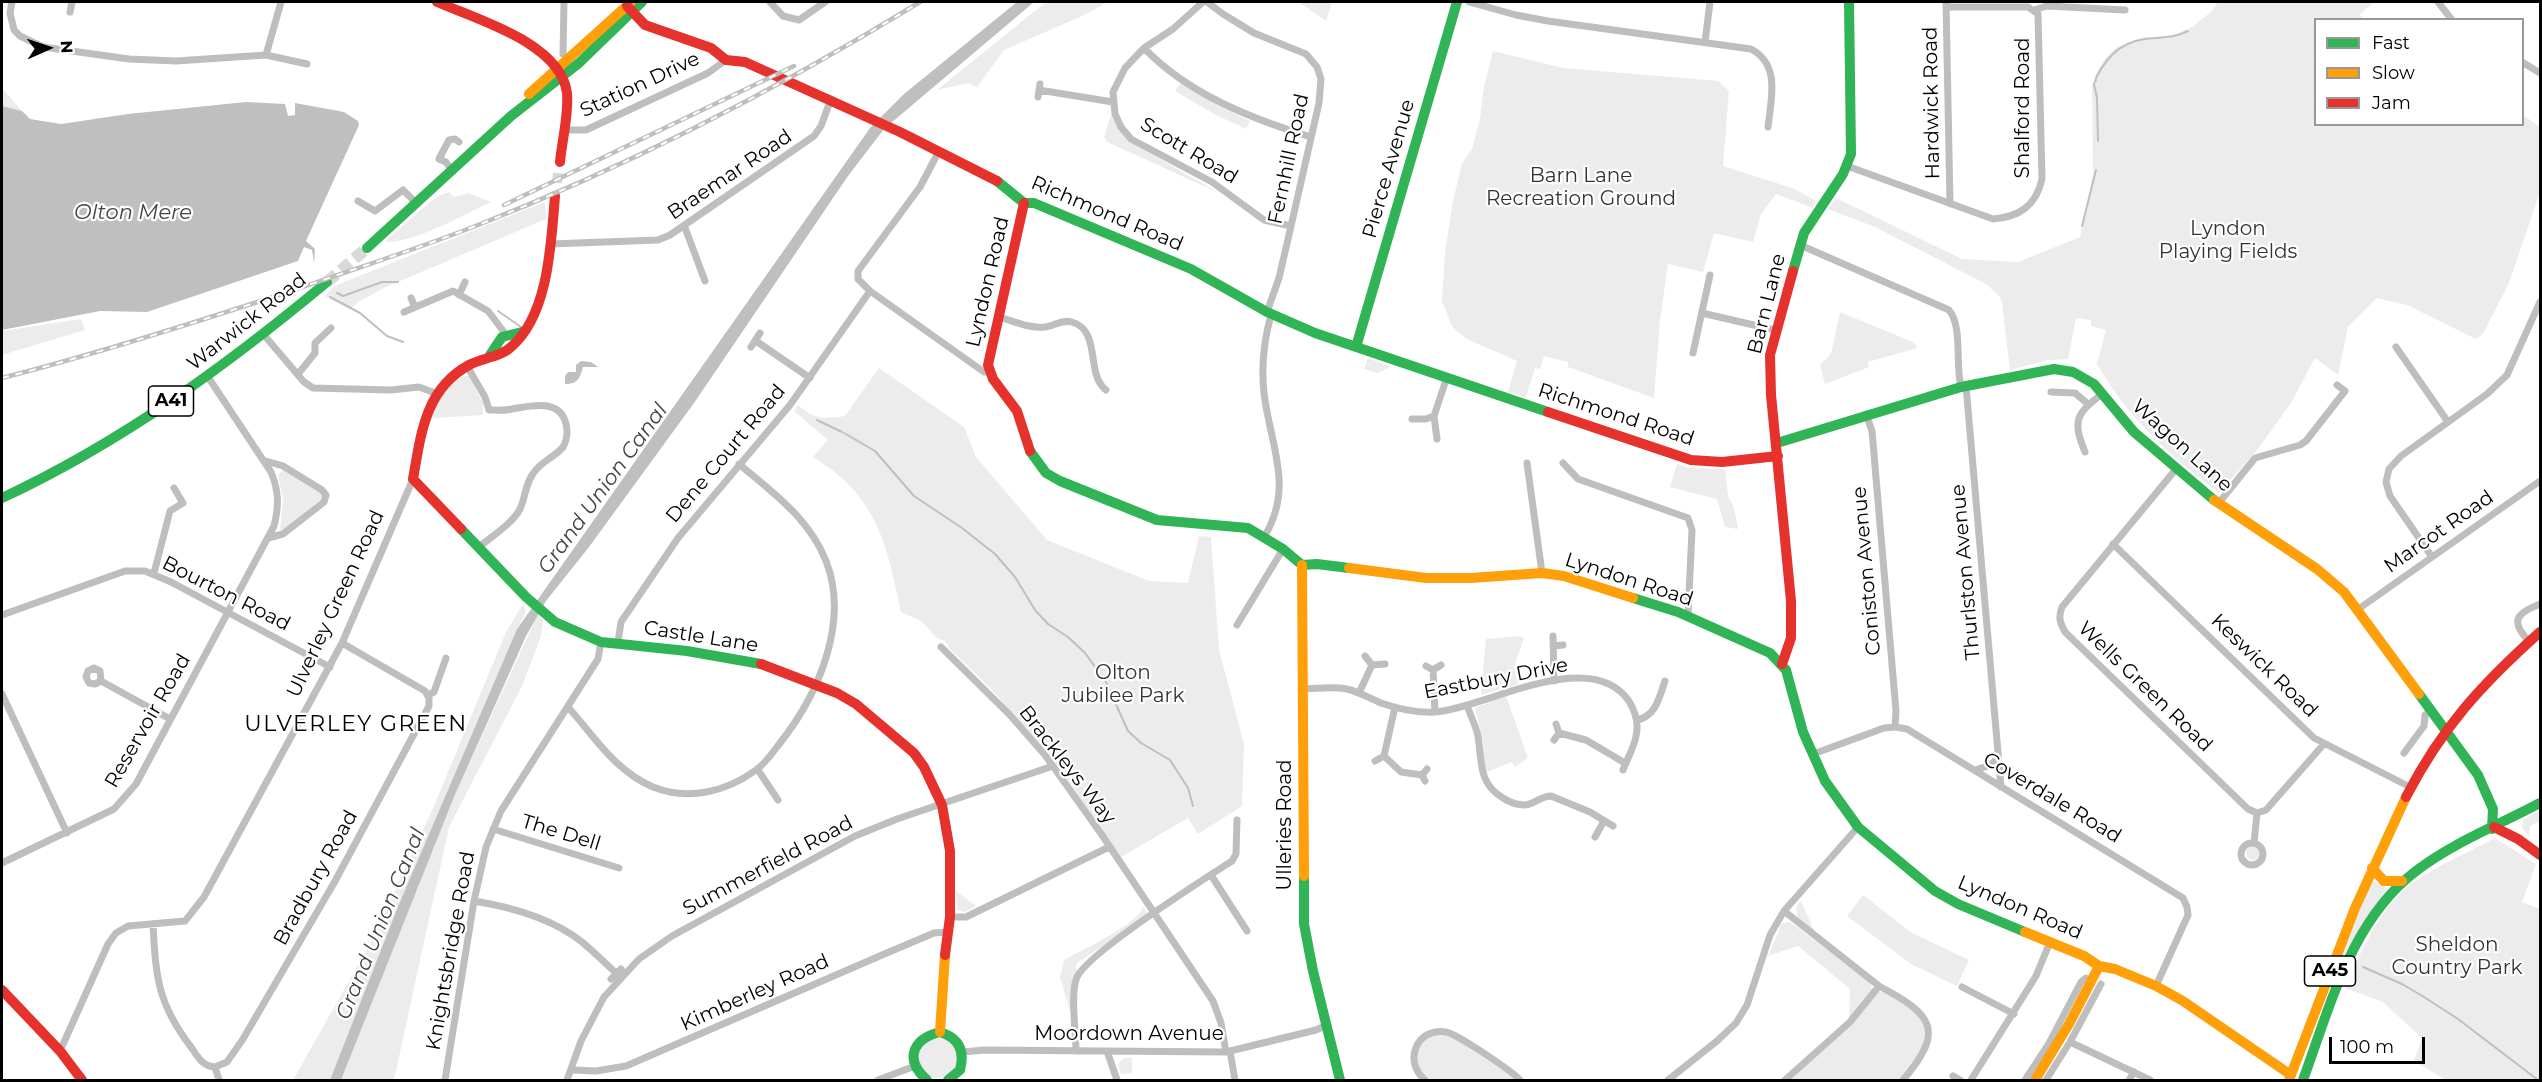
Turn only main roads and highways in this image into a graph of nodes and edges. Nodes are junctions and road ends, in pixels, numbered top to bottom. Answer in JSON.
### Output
{"nodes":[{"id":1,"x":437,"y":2,"type":"edge"},
{"id":2,"x":642,"y":2,"type":"edge"},
{"id":3,"x":1457,"y":2,"type":"edge"},
{"id":4,"x":1849,"y":2,"type":"edge"},
{"id":5,"x":628,"y":5,"type":"edge"},
{"id":6,"x":559,"y":73,"type":"junction"},
{"id":7,"x":1024,"y":203,"type":"junction"},
{"id":8,"x":367,"y":248,"type":"tunnel mouth"},
{"id":9,"x":327,"y":282,"type":"tunnel mouth"},
{"id":10,"x":1356,"y":347,"type":"junction"},
{"id":11,"x":1777,"y":443,"type":"junction"},
{"id":12,"x":1778,"y":456,"type":"junction"},
{"id":13,"x":413,"y":479,"type":"joint"},
{"id":14,"x":2,"y":498,"type":"edge"},
{"id":15,"x":1302,"y":565,"type":"junction"},
{"id":16,"x":2541,"y":632,"type":"edge"},
{"id":17,"x":1782,"y":664,"type":"junction"},
{"id":18,"x":2446,"y":731,"type":"junction"},
{"id":19,"x":2541,"y":803,"type":"edge"},
{"id":20,"x":2516,"y":817,"type":"junction"},
{"id":21,"x":2493,"y":828,"type":"junction"},
{"id":22,"x":2518,"y":839,"type":"junction"},
{"id":23,"x":2541,"y":855,"type":"edge"},
{"id":24,"x":2372,"y":868,"type":"junction"},
{"id":25,"x":2403,"y":881,"type":"junction"},
{"id":26,"x":2350,"y":958,"type":"junction"},
{"id":27,"x":2099,"y":966,"type":"junction"},
{"id":28,"x":2,"y":990,"type":"edge"},
{"id":29,"x":940,"y":1032,"type":"junction"},
{"id":30,"x":2290,"y":1078,"type":"edge"},
{"id":31,"x":82,"y":1080,"type":"edge"},
{"id":32,"x":927,"y":1080,"type":"edge"},
{"id":33,"x":948,"y":1080,"type":"edge"},
{"id":34,"x":1341,"y":1080,"type":"edge"},
{"id":35,"x":2035,"y":1080,"type":"edge"},
{"id":36,"x":2303,"y":1080,"type":"edge"}],
"edges":[{"from":1,"to":6,"type":"main road"},
{"from":2,"to":5,"type":"main road"},
{"from":3,"to":10,"type":"main road","name":"Pierce Avenue"},
{"from":4,"to":11,"type":"main road","name":"Barn Lane"},
{"from":5,"to":6,"type":"main road"},
{"from":5,"to":7,"type":"main road","name":"Richmond Road"},
{"from":6,"to":8,"type":"main road"},
{"from":6,"to":13,"type":"main road","name":"Ulverley Green Road"},
{"from":7,"to":10,"type":"main road","name":"Richmond Road"},
{"from":7,"to":15,"type":"main road","name":"Lyndon Road"},
{"from":9,"to":14,"type":"main road","name":"Warwick Road","number":"A41"},
{"from":10,"to":12,"type":"main road","name":"Richmond Road"},
{"from":11,"to":12,"type":"main road","name":"Barn Lane"},
{"from":11,"to":18,"type":"main road","name":"Wagon Lane"},
{"from":12,"to":17,"type":"main road","name":"Barn Lane"},
{"from":13,"to":29,"type":"main road","name":"Castle Lane"},
{"from":15,"to":17,"type":"main road","name":"Lyndon Road"},
{"from":15,"to":34,"type":"main road","name":"Ulleries Road"},
{"from":16,"to":18,"type":"main road","number":"A45"},
{"from":17,"to":27,"type":"main road","name":"Lyndon Road"},
{"from":18,"to":21,"type":"main road","name":"Wagon Lane"},
{"from":18,"to":24,"type":"main road","number":"A45"},
{"from":19,"to":20,"type":"main road","number":"A45"},
{"from":20,"to":21,"type":"main road","number":"A45"},
{"from":20,"to":22,"type":"main road"},
{"from":21,"to":22,"type":"main road"},
{"from":21,"to":25,"type":"main road","number":"A45"},
{"from":22,"to":23,"type":"main road"},
{"from":24,"to":25,"type":"main road"},
{"from":24,"to":30,"type":"main road","number":"A45"},
{"from":25,"to":26,"type":"main road","number":"A45"},
{"from":26,"to":30,"type":"main road"},
{"from":26,"to":36,"type":"main road","number":"A45"},
{"from":27,"to":30,"type":"main road","name":"Lyndon Road"},
{"from":27,"to":35,"type":"main road"},
{"from":28,"to":31,"type":"main road"},
{"from":29,"to":32,"type":"main road"},
{"from":29,"to":33,"type":"main road"}]}
